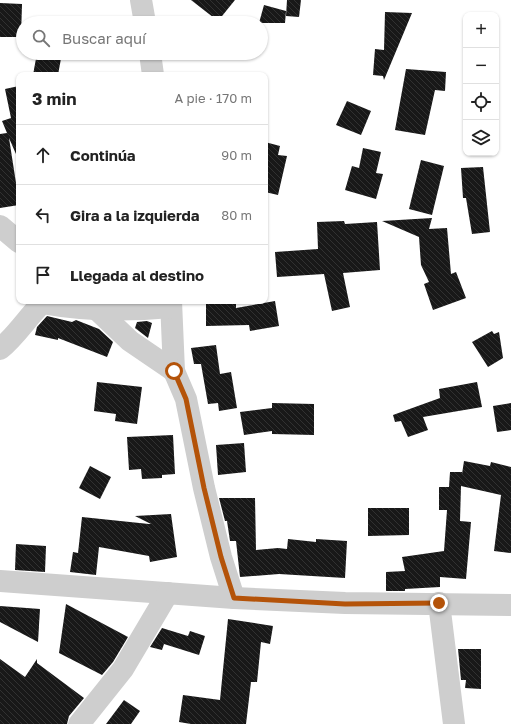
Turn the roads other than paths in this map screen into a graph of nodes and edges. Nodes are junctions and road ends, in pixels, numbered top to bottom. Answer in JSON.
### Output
{"nodes":[{"id":1,"x":141,"y":0,"type":"edge"},
{"id":2,"x":144,"y":16,"type":"edge"},
{"id":3,"x":151,"y":60,"type":"edge"},
{"id":4,"x":153,"y":72,"type":"edge"},
{"id":5,"x":0,"y":226,"type":"edge"},
{"id":6,"x":16,"y":239,"type":"edge"},
{"id":7,"x":171,"y":304,"type":"edge"},
{"id":8,"x":92,"y":305,"type":"edge"},
{"id":9,"x":0,"y":349,"type":"edge"},
{"id":10,"x":174,"y":371,"type":"junction"},
{"id":11,"x":0,"y":581,"type":"edge"},
{"id":12,"x":168,"y":593,"type":"junction"},
{"id":13,"x":234,"y":598,"type":"junction"},
{"id":14,"x":439,"y":603,"type":"junction"},
{"id":15,"x":511,"y":605,"type":"edge"},
{"id":16,"x":79,"y":724,"type":"edge"},
{"id":17,"x":454,"y":724,"type":"edge"}],
"edges":[{"from":1,"to":2,"type":"street"},
{"from":3,"to":4,"type":"street"},
{"from":5,"to":6,"type":"street"},
{"from":7,"to":8,"type":"street"},
{"from":7,"to":10,"type":"street"},
{"from":8,"to":9,"type":"street"},
{"from":8,"to":10,"type":"street"},
{"from":10,"to":13,"type":"street"},
{"from":11,"to":12,"type":"street"},
{"from":12,"to":13,"type":"street"},
{"from":12,"to":16,"type":"street"},
{"from":13,"to":14,"type":"street"},
{"from":14,"to":15,"type":"street"},
{"from":14,"to":17,"type":"street"}]}
